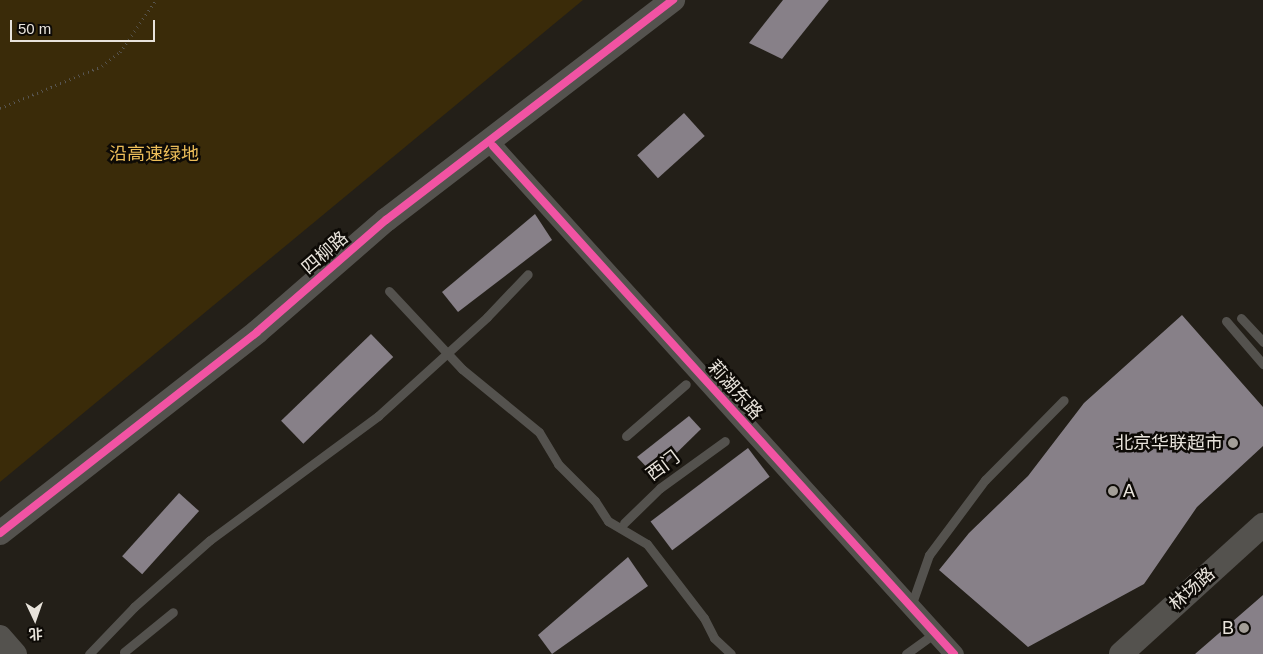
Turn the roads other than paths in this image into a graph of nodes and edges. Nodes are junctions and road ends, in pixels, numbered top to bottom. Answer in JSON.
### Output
{"nodes":[{"id":1,"x":673,"y":0,"type":"edge"},
{"id":2,"x":493,"y":146,"type":"dead end"},
{"id":3,"x":528,"y":274,"type":"dead end"},
{"id":4,"x":389,"y":291,"type":"dead end"},
{"id":5,"x":1241,"y":318,"type":"dead end"},
{"id":6,"x":1226,"y":320,"type":"dead end"},
{"id":7,"x":1263,"y":342,"type":"edge"},
{"id":8,"x":1263,"y":364,"type":"edge"},
{"id":9,"x":686,"y":384,"type":"dead end"},
{"id":10,"x":1064,"y":400,"type":"dead end"},
{"id":11,"x":626,"y":436,"type":"dead end"},
{"id":12,"x":725,"y":441,"type":"dead end"},
{"id":13,"x":624,"y":523,"type":"dead end"},
{"id":14,"x":1263,"y":525,"type":"edge"},
{"id":15,"x":0,"y":533,"type":"edge"},
{"id":16,"x":911,"y":606,"type":"junction"},
{"id":17,"x":173,"y":612,"type":"dead end"},
{"id":18,"x":935,"y":633,"type":"junction"},
{"id":19,"x":0,"y":637,"type":"edge"},
{"id":20,"x":124,"y":652,"type":"dead end"},
{"id":21,"x":15,"y":654,"type":"edge"},
{"id":22,"x":89,"y":654,"type":"edge"},
{"id":23,"x":731,"y":654,"type":"edge"},
{"id":24,"x":906,"y":654,"type":"edge"},
{"id":25,"x":954,"y":654,"type":"edge"},
{"id":26,"x":1121,"y":654,"type":"edge"}],
"edges":[{"from":1,"to":15,"type":"street","name":"四柳路"},
{"from":2,"to":16,"type":"street","name":"莉湖东路"},
{"from":3,"to":22,"type":"lane"},
{"from":4,"to":23,"type":"lane"},
{"from":5,"to":7,"type":"lane"},
{"from":6,"to":8,"type":"lane"},
{"from":9,"to":11,"type":"lane"},
{"from":10,"to":16,"type":"lane"},
{"from":12,"to":13,"type":"lane","name":"西门"},
{"from":14,"to":26,"type":"street","name":"林场路"},
{"from":16,"to":18,"type":"street","name":"莉湖东路"},
{"from":17,"to":20,"type":"lane"},
{"from":18,"to":24,"type":"lane"},
{"from":18,"to":25,"type":"street","name":"莉湖东路"},
{"from":19,"to":21,"type":"street"}]}
